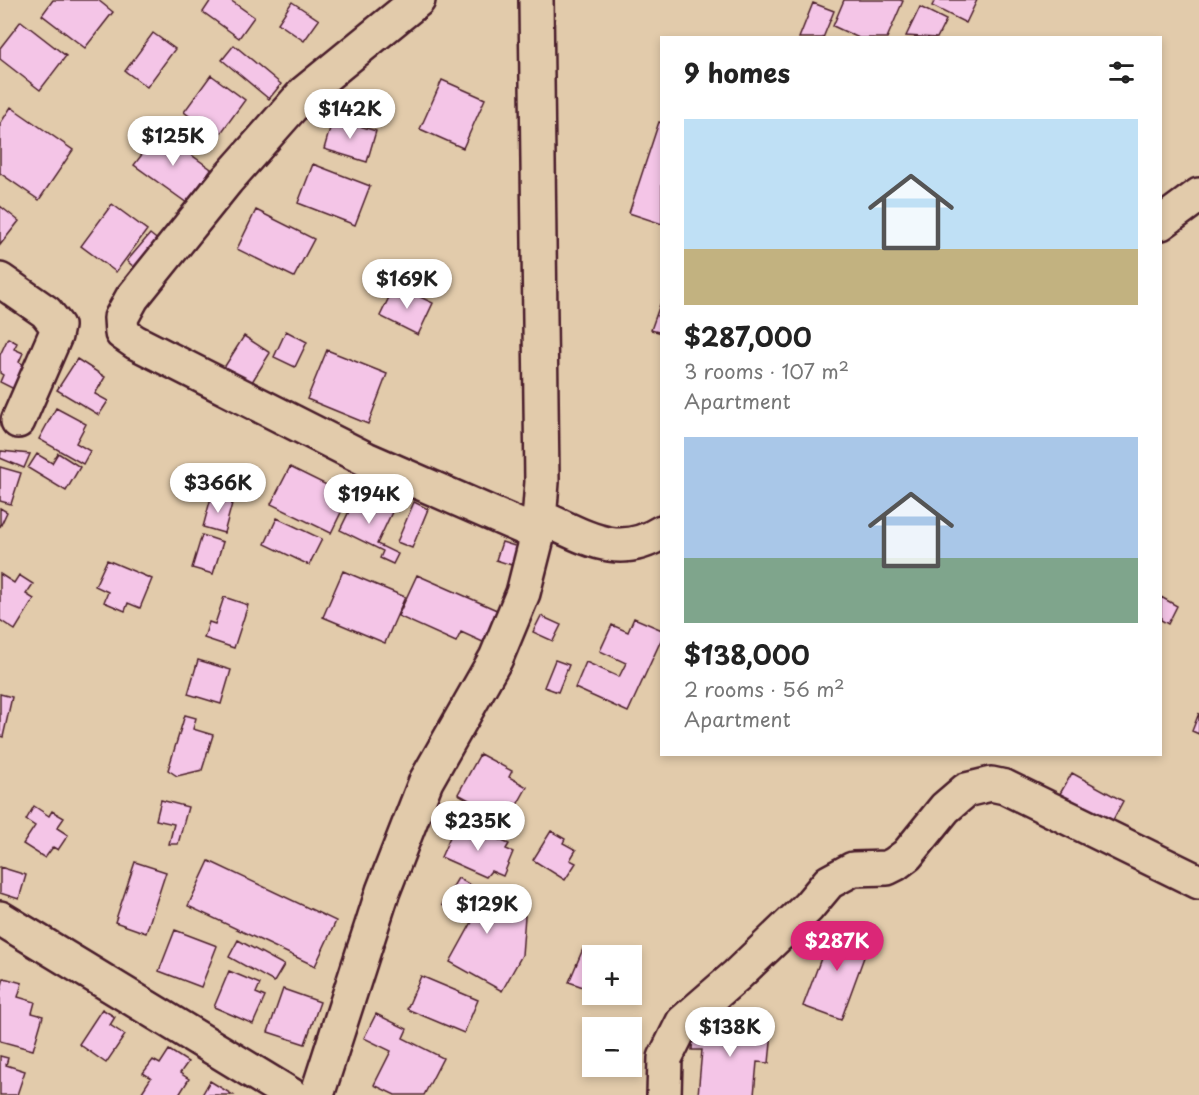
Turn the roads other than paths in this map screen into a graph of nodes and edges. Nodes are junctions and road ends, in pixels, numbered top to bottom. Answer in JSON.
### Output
{"nodes":[{"id":1,"x":418,"y":0,"type":"edge"},
{"id":2,"x":536,"y":0,"type":"edge"},
{"id":3,"x":1199,"y":195,"type":"edge"},
{"id":4,"x":1162,"y":222,"type":"edge"},
{"id":5,"x":0,"y":280,"type":"edge"},
{"id":6,"x":18,"y":421,"type":"dead end"},
{"id":7,"x":539,"y":525,"type":"junction"},
{"id":8,"x":660,"y":533,"type":"edge"},
{"id":9,"x":1199,"y":882,"type":"edge"},
{"id":10,"x":0,"y":918,"type":"edge"},
{"id":11,"x":291,"y":1095,"type":"edge"},
{"id":12,"x":317,"y":1095,"type":"edge"},
{"id":13,"x":664,"y":1095,"type":"edge"}],
"edges":[{"from":1,"to":7,"type":"street"},
{"from":2,"to":7,"type":"street"},
{"from":3,"to":4,"type":"street"},
{"from":5,"to":6,"type":"street"},
{"from":7,"to":8,"type":"street"},
{"from":7,"to":12,"type":"street"},
{"from":9,"to":13,"type":"street"},
{"from":10,"to":11,"type":"street"}]}
